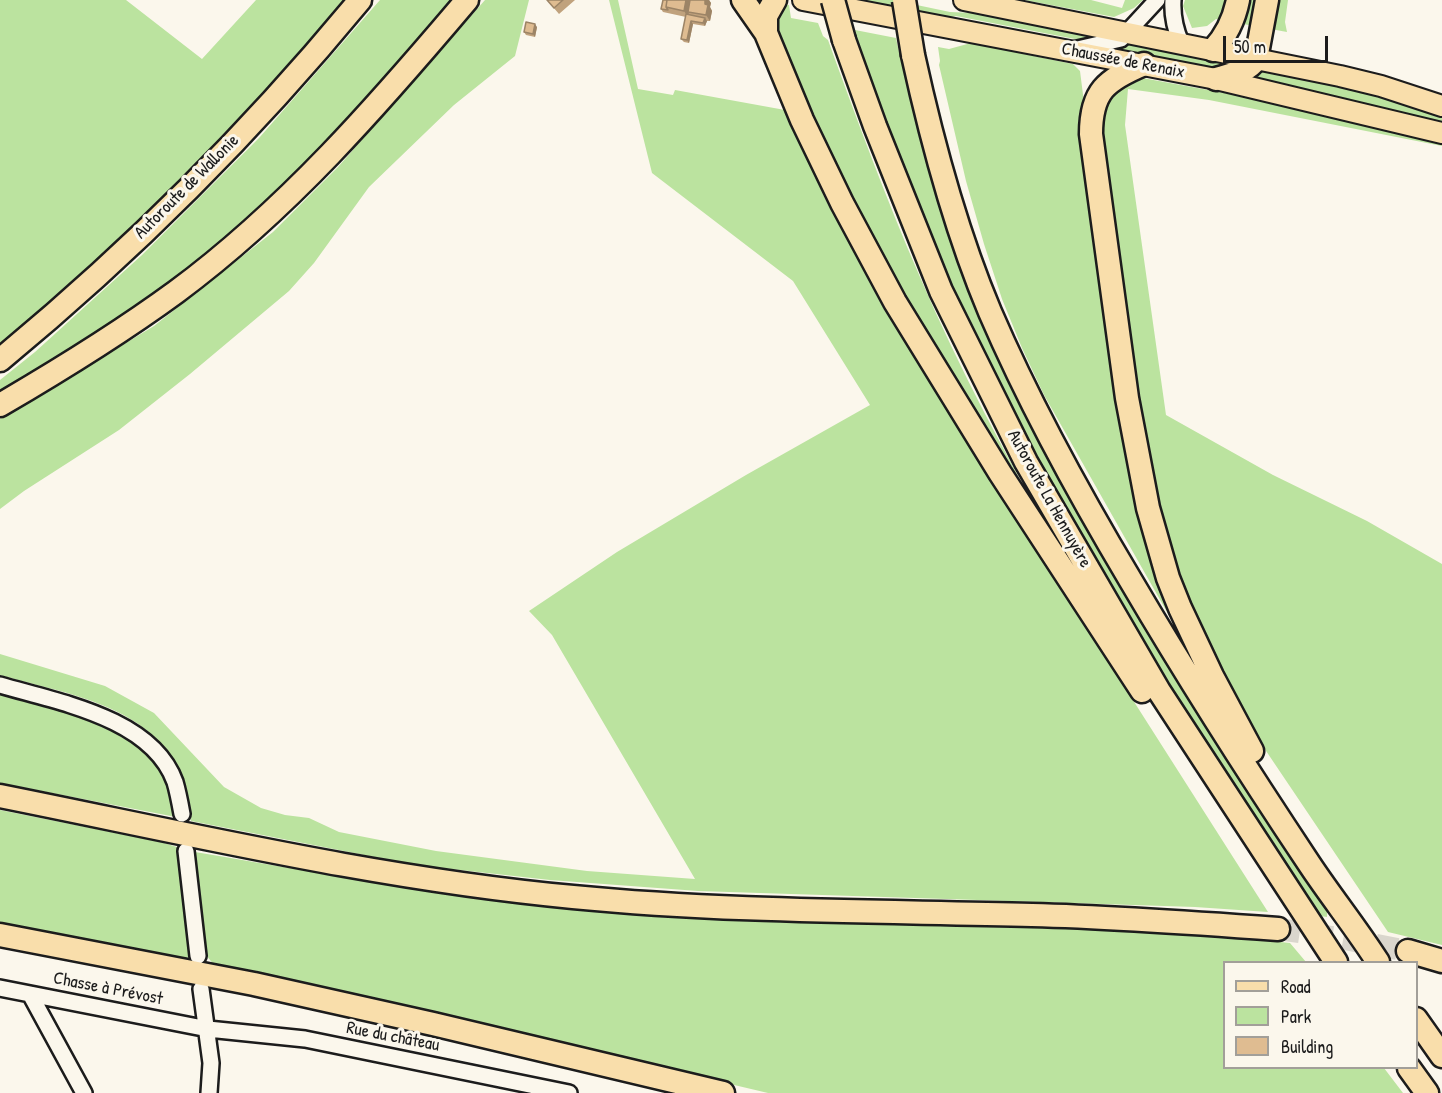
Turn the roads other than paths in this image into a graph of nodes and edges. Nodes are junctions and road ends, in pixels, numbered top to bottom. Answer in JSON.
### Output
{"nodes":[{"id":1,"x":360,"y":0,"type":"edge"},
{"id":2,"x":467,"y":0,"type":"edge"},
{"id":3,"x":743,"y":0,"type":"edge"},
{"id":4,"x":775,"y":0,"type":"edge"},
{"id":5,"x":802,"y":0,"type":"edge"},
{"id":6,"x":833,"y":0,"type":"edge"},
{"id":7,"x":904,"y":0,"type":"edge"},
{"id":8,"x":964,"y":0,"type":"edge"},
{"id":9,"x":1157,"y":0,"type":"edge"},
{"id":10,"x":1173,"y":0,"type":"edge"},
{"id":11,"x":1239,"y":0,"type":"edge"},
{"id":12,"x":1267,"y":0,"type":"edge"},
{"id":13,"x":1127,"y":32,"type":"junction"},
{"id":14,"x":766,"y":33,"type":"junction"},
{"id":15,"x":1181,"y":43,"type":"junction"},
{"id":16,"x":1213,"y":50,"type":"junction"},
{"id":17,"x":1071,"y":51,"type":"junction"},
{"id":18,"x":1256,"y":59,"type":"junction"},
{"id":19,"x":1144,"y":64,"type":"junction"},
{"id":20,"x":1216,"y":79,"type":"junction"},
{"id":21,"x":1442,"y":106,"type":"edge"},
{"id":22,"x":1442,"y":133,"type":"edge"},
{"id":23,"x":0,"y":360,"type":"edge"},
{"id":24,"x":0,"y":405,"type":"edge"},
{"id":25,"x":0,"y":685,"type":"edge"},
{"id":26,"x":1198,"y":753,"type":"junction"},
{"id":27,"x":0,"y":796,"type":"edge"},
{"id":28,"x":182,"y":814,"type":"dead end"},
{"id":29,"x":186,"y":851,"type":"dead end"},
{"id":30,"x":1311,"y":866,"type":"junction"},
{"id":31,"x":1278,"y":929,"type":"tunnel mouth"},
{"id":32,"x":0,"y":935,"type":"edge"},
{"id":33,"x":1408,"y":951,"type":"tunnel mouth"},
{"id":34,"x":198,"y":956,"type":"dead end"},
{"id":35,"x":1335,"y":961,"type":"edge"},
{"id":36,"x":1377,"y":961,"type":"edge"},
{"id":37,"x":1442,"y":961,"type":"edge"},
{"id":38,"x":0,"y":988,"type":"edge"},
{"id":39,"x":201,"y":989,"type":"dead end"},
{"id":40,"x":30,"y":994,"type":"junction"},
{"id":41,"x":1418,"y":1022,"type":"edge"},
{"id":42,"x":208,"y":1029,"type":"junction"},
{"id":43,"x":1442,"y":1056,"type":"edge"},
{"id":44,"x":1410,"y":1069,"type":"edge"},
{"id":45,"x":84,"y":1093,"type":"edge"},
{"id":46,"x":209,"y":1093,"type":"edge"},
{"id":47,"x":569,"y":1093,"type":"edge"},
{"id":48,"x":723,"y":1093,"type":"edge"},
{"id":49,"x":1426,"y":1093,"type":"edge"}],
"edges":[{"from":1,"to":23,"type":"highway","name":"Autoroute de Wallonie"},
{"from":2,"to":24,"type":"highway"},
{"from":3,"to":14,"type":"highway"},
{"from":4,"to":14,"type":"highway"},
{"from":5,"to":17,"type":"main road","name":"Chaussée de Renaix"},
{"from":6,"to":26,"type":"highway","name":"Autoroute La Hennuyère","bridge":true},
{"from":7,"to":30,"type":"highway","name":"Autoroute La Hennuyère","bridge":true},
{"from":8,"to":13,"type":"main road","name":"Chaussée de Renaix"},
{"from":9,"to":13,"type":"street"},
{"from":10,"to":15,"type":"street"},
{"from":11,"to":16,"type":"highway"},
{"from":12,"to":18,"type":"highway"},
{"from":13,"to":15,"type":"main road","name":"Chaussée de Renaix"},
{"from":13,"to":17,"type":"street"},
{"from":14,"to":26,"type":"highway"},
{"from":15,"to":16,"type":"main road","name":"Chaussée de Renaix"},
{"from":16,"to":18,"type":"main road","name":"Chaussée de Renaix"},
{"from":17,"to":19,"type":"main road","name":"Chaussée de Renaix"},
{"from":18,"to":20,"type":"highway"},
{"from":18,"to":21,"type":"main road","name":"Chaussée de Renaix"},
{"from":19,"to":20,"type":"main road","name":"Chaussée de Renaix"},
{"from":19,"to":30,"type":"highway"},
{"from":20,"to":22,"type":"main road","name":"Chaussée de Renaix"},
{"from":25,"to":28,"type":"street"},
{"from":26,"to":35,"type":"highway","name":"Autoroute La Hennuyère"},
{"from":27,"to":31,"type":"highway"},
{"from":29,"to":34,"type":"street"},
{"from":30,"to":36,"type":"highway","name":"Autoroute La Hennuyère"},
{"from":32,"to":48,"type":"highway"},
{"from":33,"to":37,"type":"highway"},
{"from":38,"to":40,"type":"street","name":"Chasse à Prévost"},
{"from":39,"to":42,"type":"street"},
{"from":40,"to":42,"type":"street","name":"Chasse à Prévost"},
{"from":40,"to":45,"type":"street"},
{"from":41,"to":43,"type":"highway"},
{"from":42,"to":46,"type":"street"},
{"from":42,"to":47,"type":"street","name":"Rue du château"},
{"from":44,"to":49,"type":"highway"}]}
